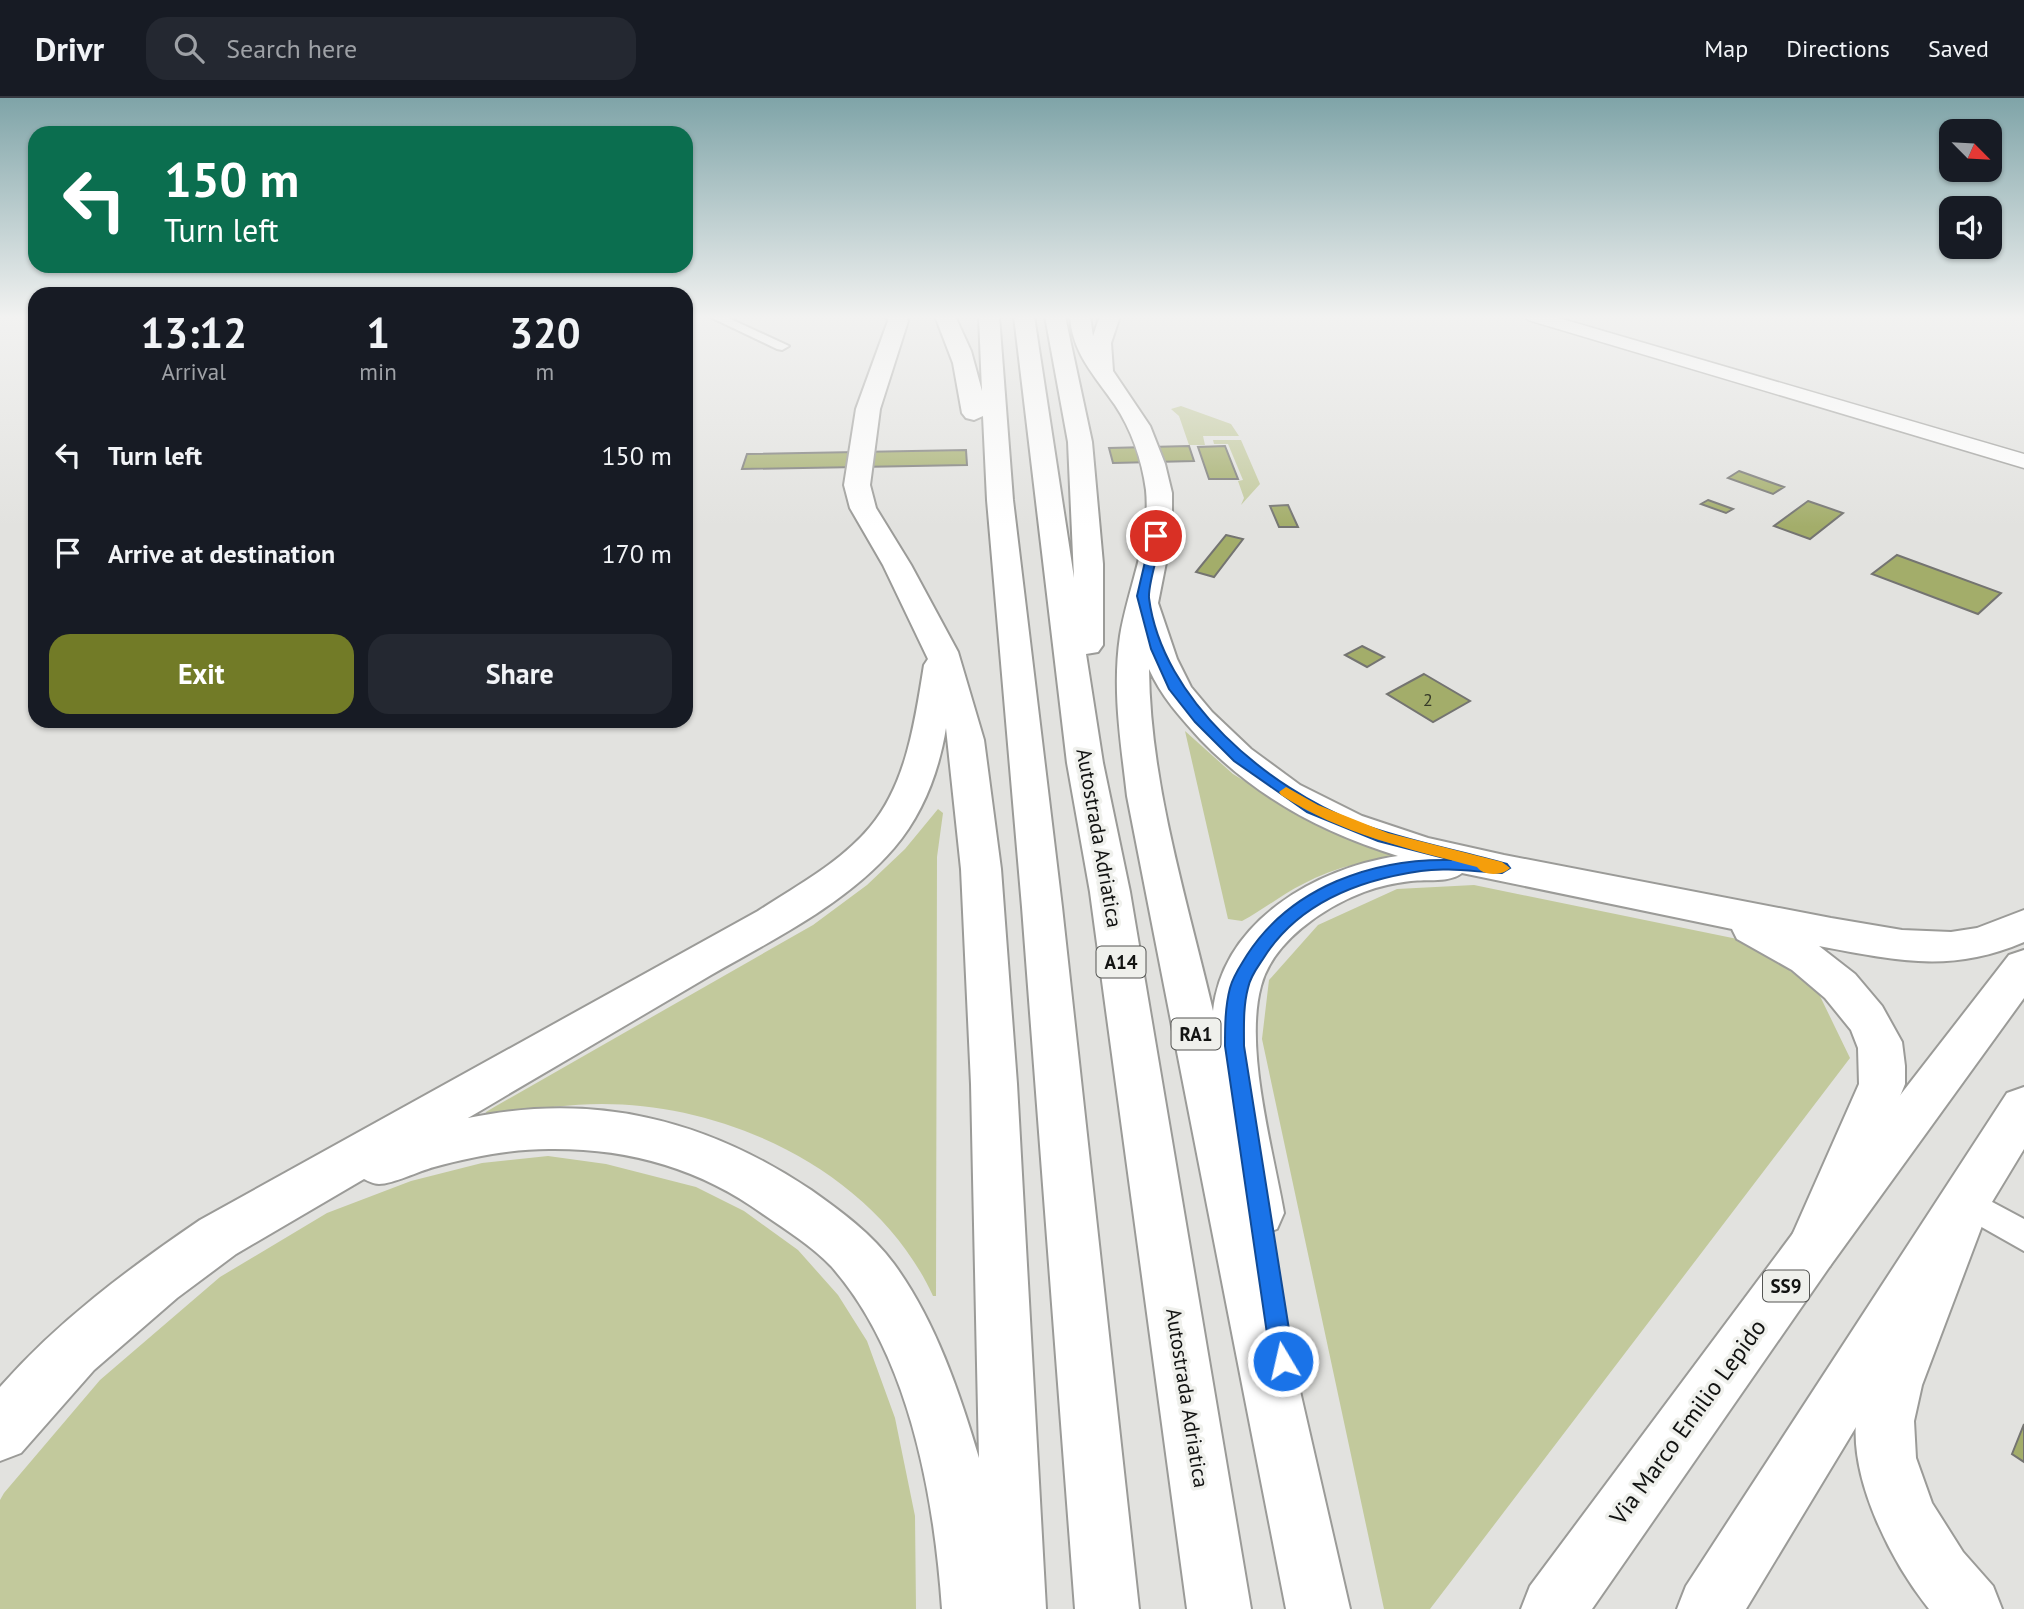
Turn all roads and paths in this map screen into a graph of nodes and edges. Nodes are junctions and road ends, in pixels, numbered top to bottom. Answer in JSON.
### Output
{"nodes":[{"id":1,"x":875,"y":387,"type":"edge"},
{"id":2,"x":970,"y":387,"type":"edge"},
{"id":3,"x":993,"y":387,"type":"edge"},
{"id":4,"x":1034,"y":387,"type":"edge"},
{"id":5,"x":1069,"y":387,"type":"edge"},
{"id":6,"x":1113,"y":387,"type":"edge"},
{"id":7,"x":1772,"y":387,"type":"edge"},
{"id":8,"x":2024,"y":461,"type":"edge"},
{"id":9,"x":1000,"y":500,"type":"junction"},
{"id":10,"x":1143,"y":596,"type":"junction"},
{"id":11,"x":942,"y":652,"type":"junction"},
{"id":12,"x":1085,"y":762,"type":"junction"},
{"id":13,"x":1502,"y":868,"type":"junction"},
{"id":14,"x":1712,"y":910,"type":"junction"},
{"id":15,"x":2024,"y":925,"type":"edge"},
{"id":16,"x":2024,"y":966,"type":"edge"},
{"id":17,"x":2024,"y":1107,"type":"edge"},
{"id":18,"x":296,"y":1191,"type":"junction"},
{"id":19,"x":1966,"y":1202,"type":"junction"},
{"id":20,"x":2024,"y":1236,"type":"edge"},
{"id":21,"x":1812,"y":1249,"type":"junction"},
{"id":22,"x":0,"y":1432,"type":"edge"},
{"id":23,"x":974,"y":1609,"type":"edge"},
{"id":24,"x":1014,"y":1609,"type":"edge"},
{"id":25,"x":1107,"y":1609,"type":"edge"},
{"id":26,"x":1219,"y":1609,"type":"edge"},
{"id":27,"x":1320,"y":1609,"type":"edge"},
{"id":28,"x":1553,"y":1609,"type":"edge"},
{"id":29,"x":1709,"y":1609,"type":"edge"},
{"id":30,"x":1970,"y":1609,"type":"edge"}],
"edges":[{"from":1,"to":11,"type":"main road"},
{"from":2,"to":9,"type":"main road"},
{"from":3,"to":9,"type":"main road"},
{"from":4,"to":12,"type":"main road","name":"Autostrada Adriatica","number":"A14"},
{"from":5,"to":12,"type":"main road"},
{"from":6,"to":10,"type":"main road","number":"RA1"},
{"from":7,"to":8,"type":"main road"},
{"from":9,"to":25,"type":"main road"},
{"from":10,"to":13,"type":"main road"},
{"from":10,"to":27,"type":"main road","number":"RA1"},
{"from":11,"to":18,"type":"main road"},
{"from":11,"to":24,"type":"main road"},
{"from":12,"to":26,"type":"main road","name":"Autostrada Adriatica","number":"A14"},
{"from":13,"to":14,"type":"main road"},
{"from":13,"to":27,"type":"main road"},
{"from":14,"to":15,"type":"main road"},
{"from":14,"to":21,"type":"main road"},
{"from":16,"to":21,"type":"main road","name":"Via Marco Emilio Lepido","number":"SS9"},
{"from":17,"to":19,"type":"main road"},
{"from":18,"to":22,"type":"main road"},
{"from":18,"to":23,"type":"main road"},
{"from":19,"to":20,"type":"street"},
{"from":19,"to":29,"type":"main road"},
{"from":19,"to":30,"type":"main road"},
{"from":21,"to":28,"type":"main road","name":"Via Marco Emilio Lepido","number":"SS9"}]}
